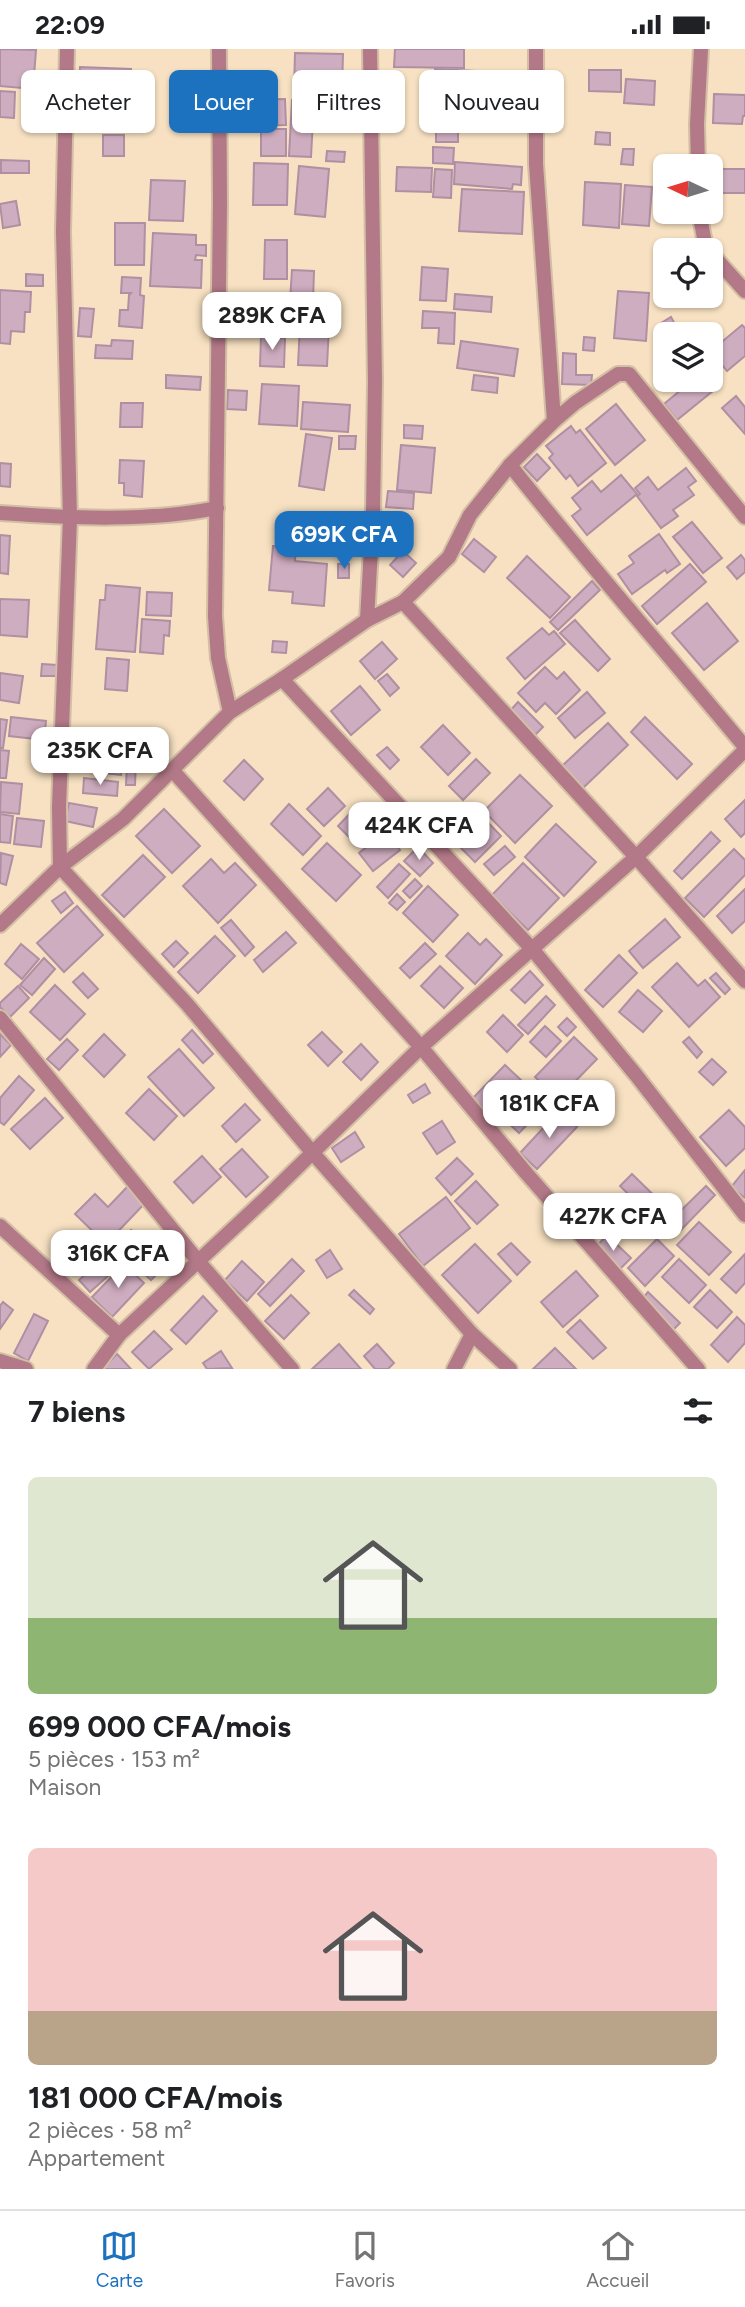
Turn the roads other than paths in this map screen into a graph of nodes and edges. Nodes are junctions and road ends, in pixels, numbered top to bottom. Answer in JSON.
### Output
{"nodes":[{"id":1,"x":67,"y":49,"type":"edge"},
{"id":2,"x":219,"y":49,"type":"edge"},
{"id":3,"x":370,"y":49,"type":"edge"},
{"id":4,"x":536,"y":49,"type":"edge"},
{"id":5,"x":701,"y":49,"type":"edge"},
{"id":6,"x":698,"y":154,"type":"edge"},
{"id":7,"x":723,"y":266,"type":"edge"},
{"id":8,"x":745,"y":291,"type":"edge"},
{"id":9,"x":554,"y":421,"type":"junction"},
{"id":10,"x":510,"y":465,"type":"junction"},
{"id":11,"x":218,"y":508,"type":"junction"},
{"id":12,"x":0,"y":513,"type":"edge"},
{"id":13,"x":745,"y":517,"type":"edge"},
{"id":14,"x":70,"y":518,"type":"junction"},
{"id":15,"x":403,"y":602,"type":"junction"},
{"id":16,"x":367,"y":620,"type":"junction"},
{"id":17,"x":282,"y":680,"type":"junction"},
{"id":18,"x":230,"y":712,"type":"junction"},
{"id":19,"x":745,"y":748,"type":"edge"},
{"id":20,"x":173,"y":771,"type":"junction"},
{"id":21,"x":636,"y":857,"type":"junction"},
{"id":22,"x":60,"y":867,"type":"junction"},
{"id":23,"x":0,"y":925,"type":"edge"},
{"id":24,"x":533,"y":950,"type":"junction"},
{"id":25,"x":745,"y":981,"type":"edge"},
{"id":26,"x":0,"y":1018,"type":"edge"},
{"id":27,"x":421,"y":1048,"type":"junction"},
{"id":28,"x":312,"y":1152,"type":"junction"},
{"id":29,"x":745,"y":1215,"type":"edge"},
{"id":30,"x":0,"y":1226,"type":"edge"},
{"id":31,"x":198,"y":1261,"type":"junction"},
{"id":32,"x":472,"y":1334,"type":"junction"},
{"id":33,"x":119,"y":1335,"type":"junction"},
{"id":34,"x":0,"y":1361,"type":"edge"},
{"id":35,"x":26,"y":1369,"type":"edge"},
{"id":36,"x":94,"y":1369,"type":"edge"},
{"id":37,"x":292,"y":1369,"type":"edge"},
{"id":38,"x":454,"y":1369,"type":"edge"},
{"id":39,"x":510,"y":1369,"type":"edge"},
{"id":40,"x":698,"y":1369,"type":"edge"}],
"edges":[{"from":1,"to":14,"type":"street"},
{"from":2,"to":11,"type":"street"},
{"from":3,"to":16,"type":"street"},
{"from":4,"to":9,"type":"street"},
{"from":5,"to":6,"type":"street"},
{"from":7,"to":8,"type":"street"},
{"from":9,"to":10,"type":"street"},
{"from":9,"to":13,"type":"street"},
{"from":10,"to":15,"type":"street"},
{"from":10,"to":19,"type":"street"},
{"from":11,"to":14,"type":"street"},
{"from":11,"to":18,"type":"street"},
{"from":12,"to":14,"type":"street"},
{"from":14,"to":22,"type":"street"},
{"from":15,"to":16,"type":"street"},
{"from":15,"to":21,"type":"street"},
{"from":16,"to":17,"type":"street"},
{"from":17,"to":18,"type":"street"},
{"from":17,"to":24,"type":"street"},
{"from":18,"to":20,"type":"street"},
{"from":19,"to":21,"type":"street"},
{"from":20,"to":22,"type":"street"},
{"from":20,"to":27,"type":"street"},
{"from":21,"to":24,"type":"street"},
{"from":21,"to":25,"type":"street"},
{"from":22,"to":23,"type":"street"},
{"from":22,"to":28,"type":"street"},
{"from":24,"to":27,"type":"street"},
{"from":24,"to":29,"type":"street"},
{"from":26,"to":31,"type":"street"},
{"from":27,"to":28,"type":"street"},
{"from":27,"to":40,"type":"street"},
{"from":28,"to":31,"type":"street"},
{"from":28,"to":32,"type":"street"},
{"from":30,"to":33,"type":"street"},
{"from":31,"to":33,"type":"street"},
{"from":31,"to":37,"type":"street"},
{"from":32,"to":38,"type":"street"},
{"from":32,"to":39,"type":"street"},
{"from":33,"to":36,"type":"street"},
{"from":34,"to":35,"type":"street"}]}
